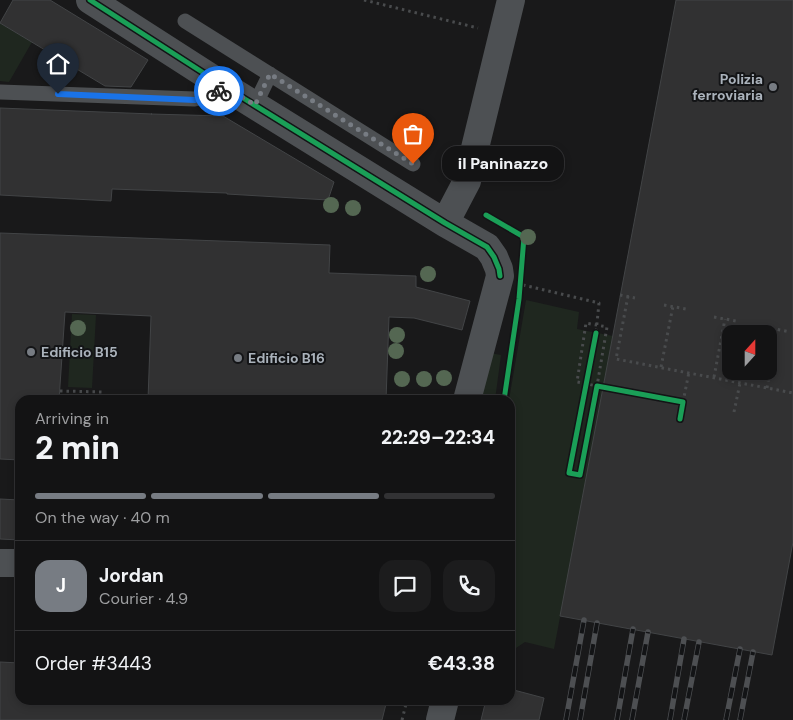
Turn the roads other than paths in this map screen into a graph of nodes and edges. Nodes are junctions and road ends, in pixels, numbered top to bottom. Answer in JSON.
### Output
{"nodes":[{"id":1,"x":90,"y":0,"type":"edge"},
{"id":2,"x":511,"y":0,"type":"edge"},
{"id":3,"x":185,"y":21,"type":"dead end"},
{"id":4,"x":270,"y":74,"type":"junction"},
{"id":5,"x":227,"y":88,"type":"junction"},
{"id":6,"x":0,"y":92,"type":"edge"},
{"id":7,"x":255,"y":105,"type":"junction"},
{"id":8,"x":413,"y":164,"type":"dead end"},
{"id":9,"x":445,"y":223,"type":"junction"},
{"id":10,"x":468,"y":395,"type":"edge"},
{"id":11,"x":0,"y":563,"type":"edge"},
{"id":12,"x":15,"y":563,"type":"edge"},
{"id":13,"x":444,"y":705,"type":"edge"},
{"id":14,"x":440,"y":720,"type":"edge"}],
"edges":[{"from":1,"to":5,"type":"street"},
{"from":2,"to":9,"type":"street"},
{"from":3,"to":4,"type":"lane"},
{"from":4,"to":7,"type":"lane"},
{"from":4,"to":8,"type":"lane"},
{"from":5,"to":6,"type":"lane"},
{"from":5,"to":7,"type":"street"},
{"from":7,"to":9,"type":"street"},
{"from":9,"to":10,"type":"street"},
{"from":11,"to":12,"type":"street"},
{"from":13,"to":14,"type":"street"}]}
